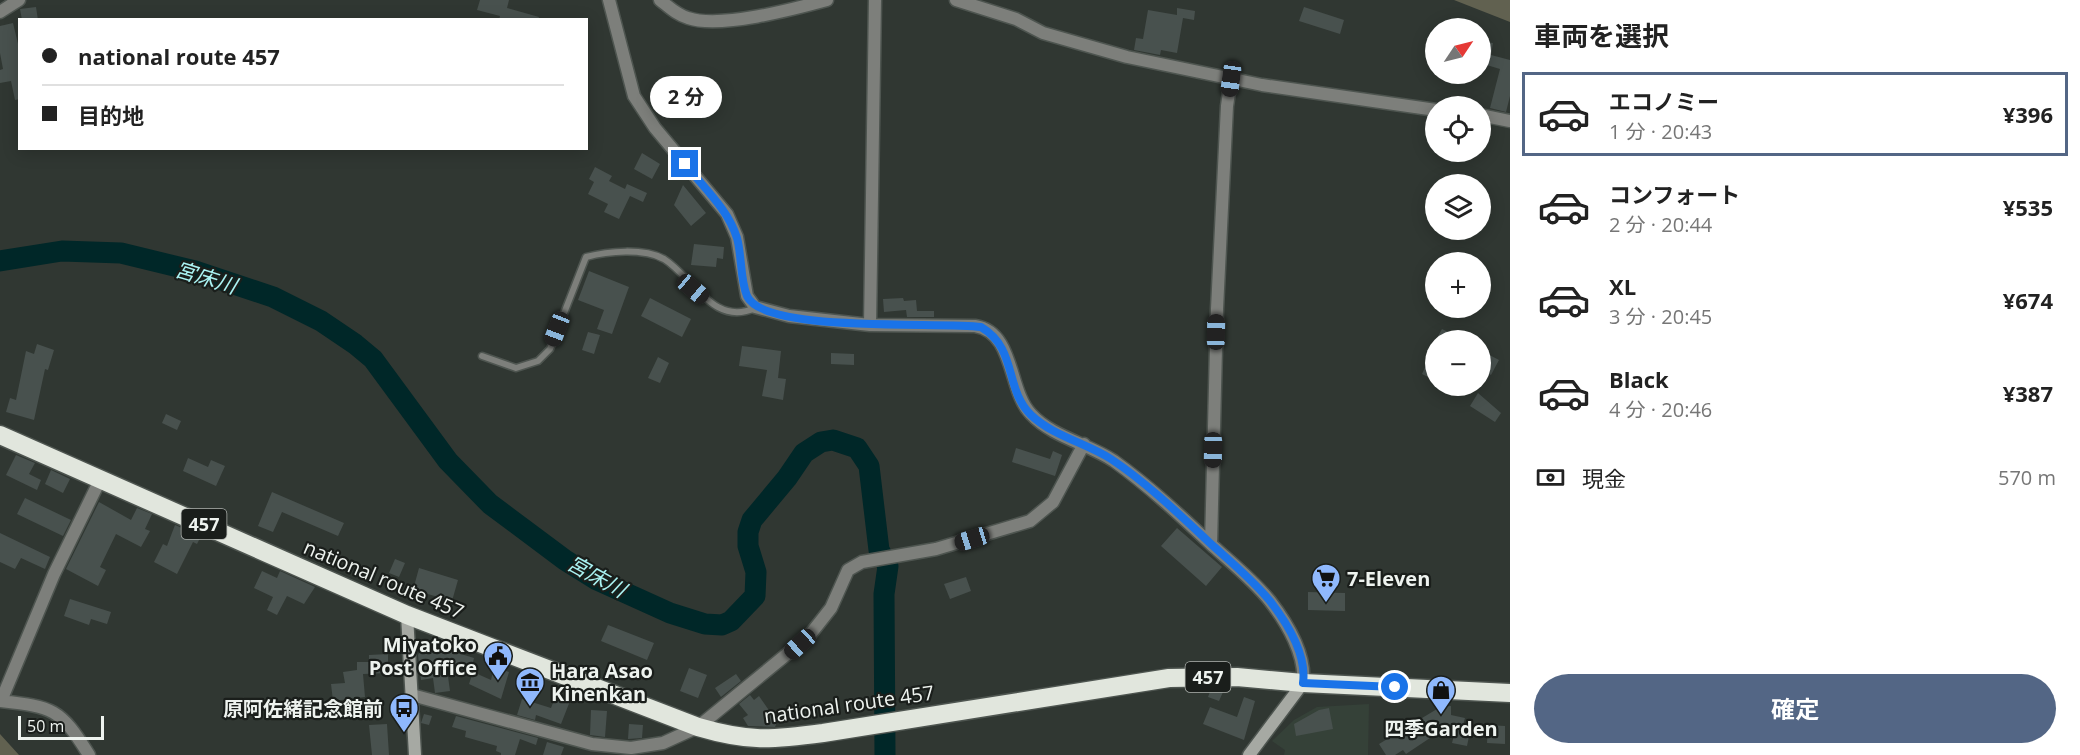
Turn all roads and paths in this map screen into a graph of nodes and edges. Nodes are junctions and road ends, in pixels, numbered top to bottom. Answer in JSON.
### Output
{"nodes":[{"id":1,"x":20,"y":0,"type":"edge"},
{"id":2,"x":609,"y":0,"type":"edge"},
{"id":3,"x":660,"y":0,"type":"edge"},
{"id":4,"x":827,"y":0,"type":"edge"},
{"id":5,"x":875,"y":0,"type":"edge"},
{"id":6,"x":956,"y":0,"type":"edge"},
{"id":7,"x":0,"y":12,"type":"edge"},
{"id":8,"x":1231,"y":79,"type":"junction"},
{"id":9,"x":1425,"y":108,"type":"edge"},
{"id":10,"x":1491,"y":117,"type":"edge"},
{"id":11,"x":1510,"y":121,"type":"edge"},
{"id":12,"x":756,"y":307,"type":"junction"},
{"id":13,"x":870,"y":326,"type":"junction"},
{"id":14,"x":482,"y":356,"type":"dead end"},
{"id":15,"x":0,"y":435,"type":"edge"},
{"id":16,"x":1084,"y":444,"type":"junction"},
{"id":17,"x":101,"y":478,"type":"junction"},
{"id":18,"x":1211,"y":544,"type":"junction"},
{"id":19,"x":407,"y":615,"type":"junction"},
{"id":20,"x":1303,"y":683,"type":"junction"},
{"id":21,"x":1510,"y":693,"type":"edge"},
{"id":22,"x":412,"y":695,"type":"junction"},
{"id":23,"x":0,"y":701,"type":"edge"},
{"id":24,"x":698,"y":727,"type":"junction"},
{"id":25,"x":89,"y":755,"type":"edge"},
{"id":26,"x":415,"y":755,"type":"edge"},
{"id":27,"x":1249,"y":755,"type":"edge"}],
"edges":[{"from":1,"to":7,"type":"street"},
{"from":2,"to":12,"type":"street"},
{"from":3,"to":4,"type":"street"},
{"from":5,"to":13,"type":"street"},
{"from":6,"to":8,"type":"street"},
{"from":8,"to":9,"type":"street"},
{"from":8,"to":18,"type":"street"},
{"from":10,"to":11,"type":"street"},
{"from":12,"to":13,"type":"street"},
{"from":12,"to":14,"type":"lane"},
{"from":13,"to":16,"type":"street"},
{"from":15,"to":17,"type":"highway","name":"national route 457","number":"457"},
{"from":16,"to":18,"type":"street"},
{"from":16,"to":24,"type":"street"},
{"from":17,"to":19,"type":"highway","name":"national route 457","number":"457"},
{"from":17,"to":23,"type":"street"},
{"from":18,"to":20,"type":"street"},
{"from":19,"to":22,"type":"main road"},
{"from":19,"to":24,"type":"highway","name":"national route 457","number":"457"},
{"from":20,"to":21,"type":"highway","name":"national route 457","number":"457"},
{"from":20,"to":24,"type":"highway","name":"national route 457","number":"457"},
{"from":20,"to":27,"type":"main road"},
{"from":22,"to":24,"type":"street"},
{"from":22,"to":26,"type":"main road"},
{"from":23,"to":25,"type":"street"}]}
